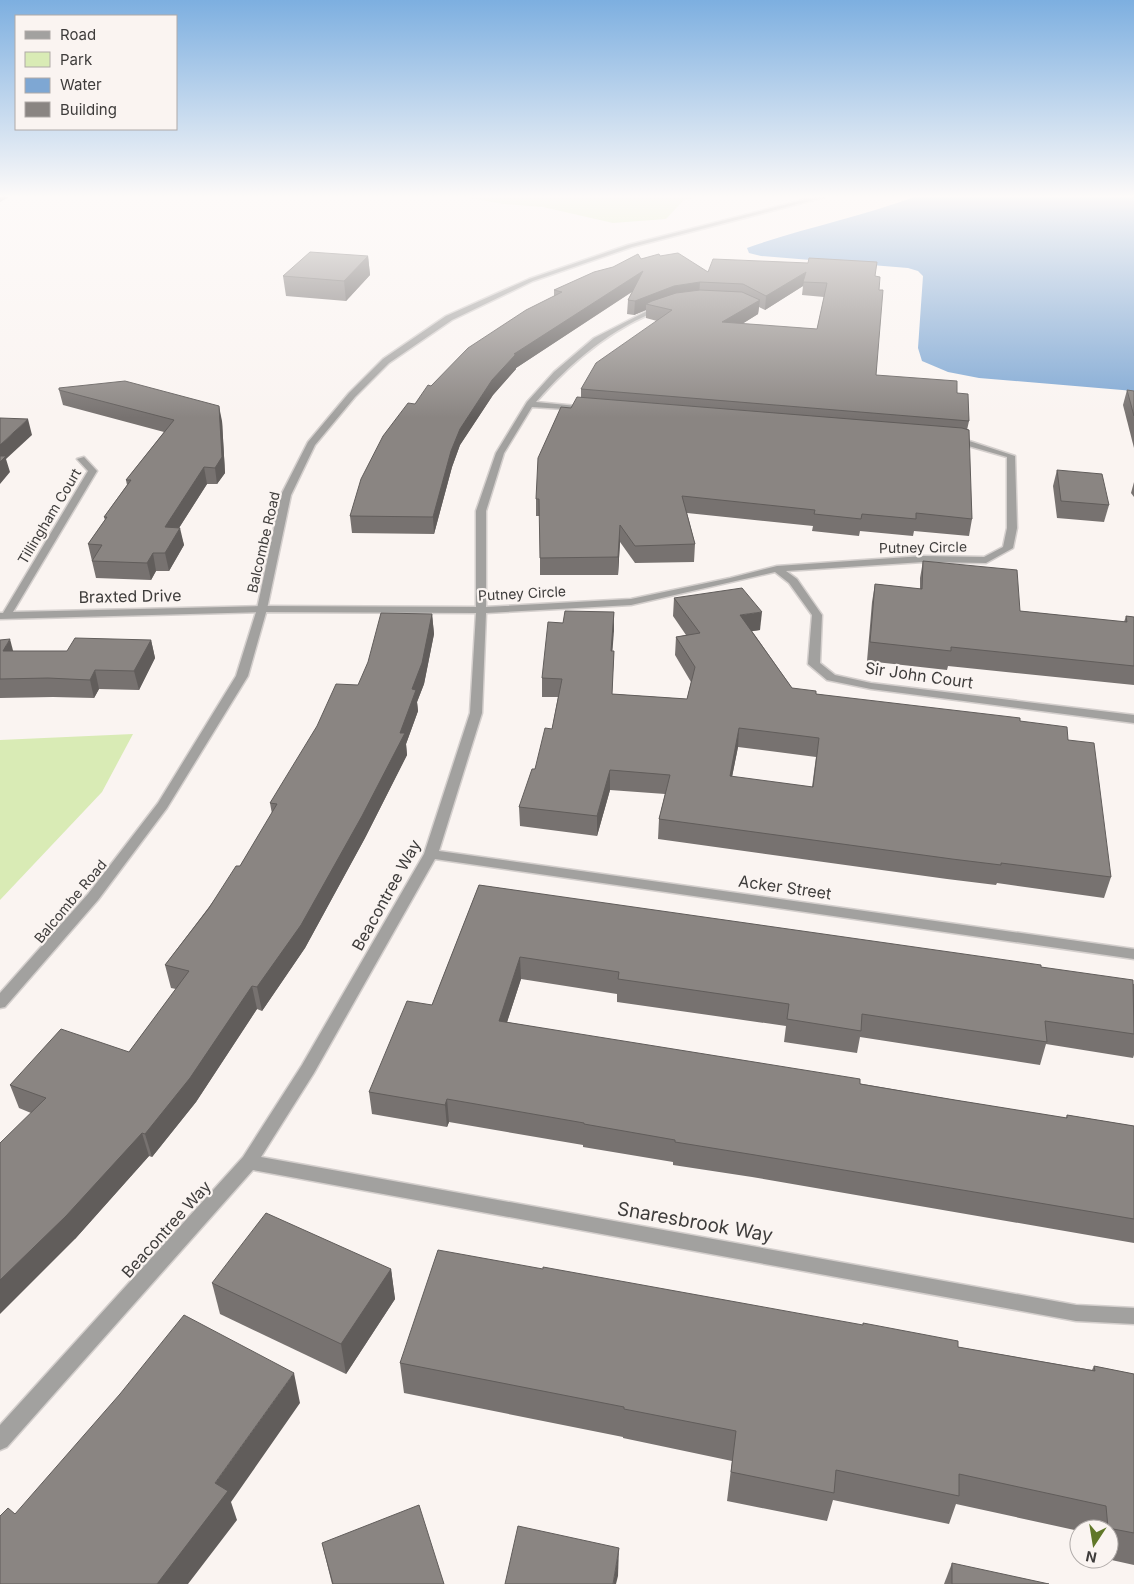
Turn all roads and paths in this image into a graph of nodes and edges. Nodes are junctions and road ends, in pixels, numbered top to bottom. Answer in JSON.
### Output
{"nodes":[{"id":1,"x":560,"y":270,"type":"edge"},
{"id":2,"x":674,"y":303,"type":"edge"},
{"id":3,"x":530,"y":404,"type":"junction"},
{"id":4,"x":589,"y":409,"type":"edge"},
{"id":5,"x":941,"y":438,"type":"edge"},
{"id":6,"x":81,"y":459,"type":"dead end"},
{"id":7,"x":777,"y":568,"type":"junction"},
{"id":8,"x":262,"y":609,"type":"junction"},
{"id":9,"x":481,"y":610,"type":"junction"},
{"id":10,"x":3,"y":616,"type":"edge"},
{"id":11,"x":1134,"y":719,"type":"edge"},
{"id":12,"x":431,"y":854,"type":"junction"},
{"id":13,"x":1134,"y":954,"type":"edge"},
{"id":14,"x":0,"y":1003,"type":"edge"},
{"id":15,"x":248,"y":1162,"type":"junction"},
{"id":16,"x":1134,"y":1316,"type":"edge"},
{"id":17,"x":0,"y":1440,"type":"edge"}],
"edges":[{"from":1,"to":8,"type":"street","name":"Balcombe Road"},
{"from":2,"to":3,"type":"street","name":"Beacontree Way"},
{"from":3,"to":4,"type":"street"},
{"from":3,"to":9,"type":"street","name":"Beacontree Way"},
{"from":5,"to":7,"type":"street","name":"Putney Circle"},
{"from":6,"to":10,"type":"street","name":"Tillingham Court"},
{"from":7,"to":9,"type":"street","name":"Putney Circle"},
{"from":7,"to":11,"type":"street","name":"Sir John Court"},
{"from":8,"to":9,"type":"street","name":"Putney Circle"},
{"from":8,"to":10,"type":"street","name":"Braxted Drive"},
{"from":8,"to":14,"type":"street","name":"Balcombe Road"},
{"from":9,"to":12,"type":"street","name":"Beacontree Way"},
{"from":12,"to":13,"type":"street","name":"Acker Street"},
{"from":12,"to":15,"type":"street","name":"Beacontree Way"},
{"from":15,"to":16,"type":"street","name":"Snaresbrook Way"},
{"from":15,"to":17,"type":"street","name":"Beacontree Way"}]}
